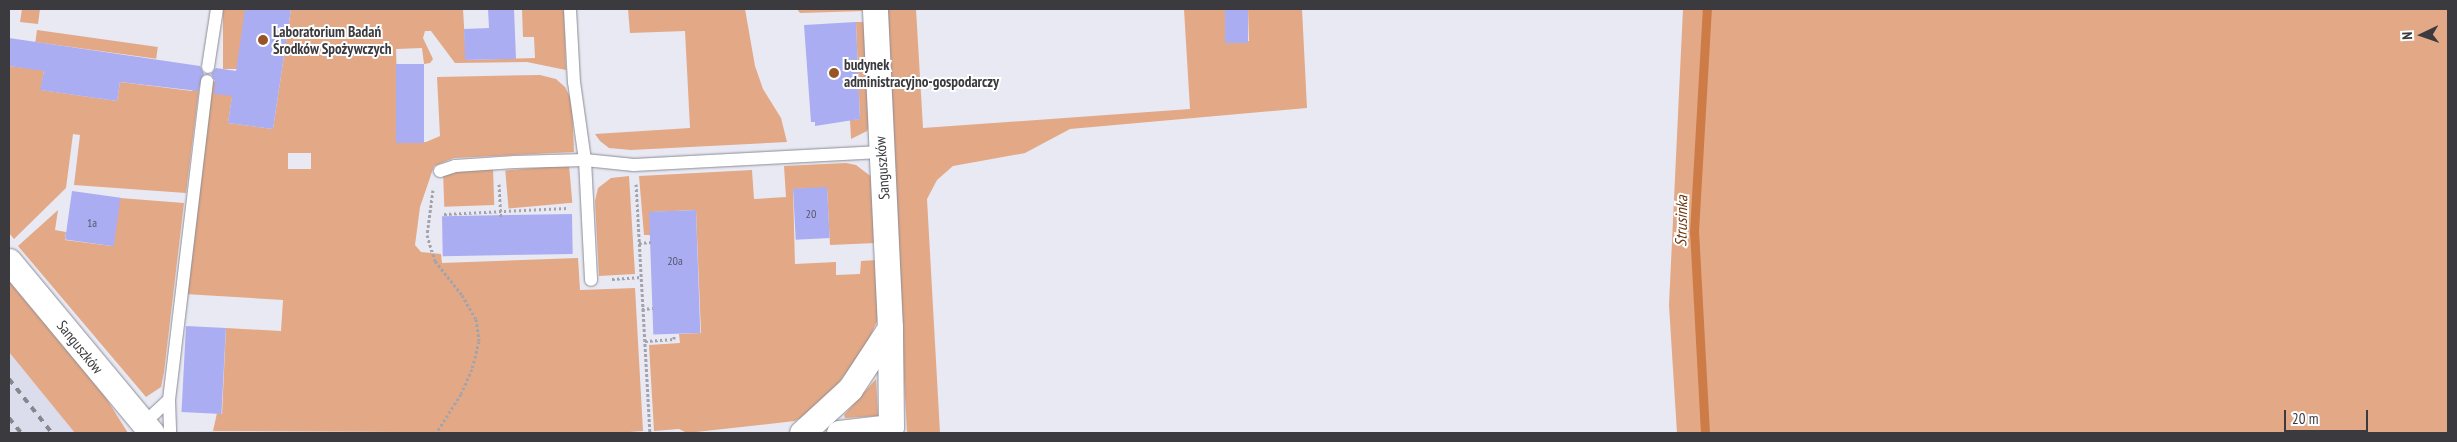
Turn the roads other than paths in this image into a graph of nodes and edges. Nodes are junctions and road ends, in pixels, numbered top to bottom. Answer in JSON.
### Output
{"nodes":[{"id":1,"x":217,"y":9,"type":"edge"},
{"id":2,"x":570,"y":9,"type":"edge"},
{"id":3,"x":875,"y":9,"type":"edge"},
{"id":4,"x":208,"y":67,"type":"dead end"},
{"id":5,"x":207,"y":81,"type":"dead end"},
{"id":6,"x":881,"y":152,"type":"junction"},
{"id":7,"x":585,"y":160,"type":"junction"},
{"id":8,"x":440,"y":171,"type":"road end"},
{"id":9,"x":9,"y":261,"type":"edge"},
{"id":10,"x":591,"y":280,"type":"road end"},
{"id":11,"x":890,"y":328,"type":"junction"},
{"id":12,"x":169,"y":400,"type":"junction"},
{"id":13,"x":148,"y":428,"type":"edge"},
{"id":14,"x":170,"y":433,"type":"edge"},
{"id":15,"x":802,"y":433,"type":"edge"},
{"id":16,"x":839,"y":433,"type":"edge"}],
"edges":[{"from":1,"to":4,"type":"lane"},
{"from":2,"to":7,"type":"lane"},
{"from":3,"to":6,"type":"street","name":"Sanguszków"},
{"from":5,"to":12,"type":"lane"},
{"from":6,"to":7,"type":"lane"},
{"from":6,"to":11,"type":"street","name":"Sanguszków"},
{"from":7,"to":8,"type":"lane"},
{"from":7,"to":10,"type":"lane"},
{"from":9,"to":13,"type":"street","name":"Sanguszków"},
{"from":11,"to":15,"type":"street"},
{"from":11,"to":16,"type":"street","name":"Sanguszków"},
{"from":12,"to":13,"type":"lane"},
{"from":12,"to":14,"type":"lane"}]}
